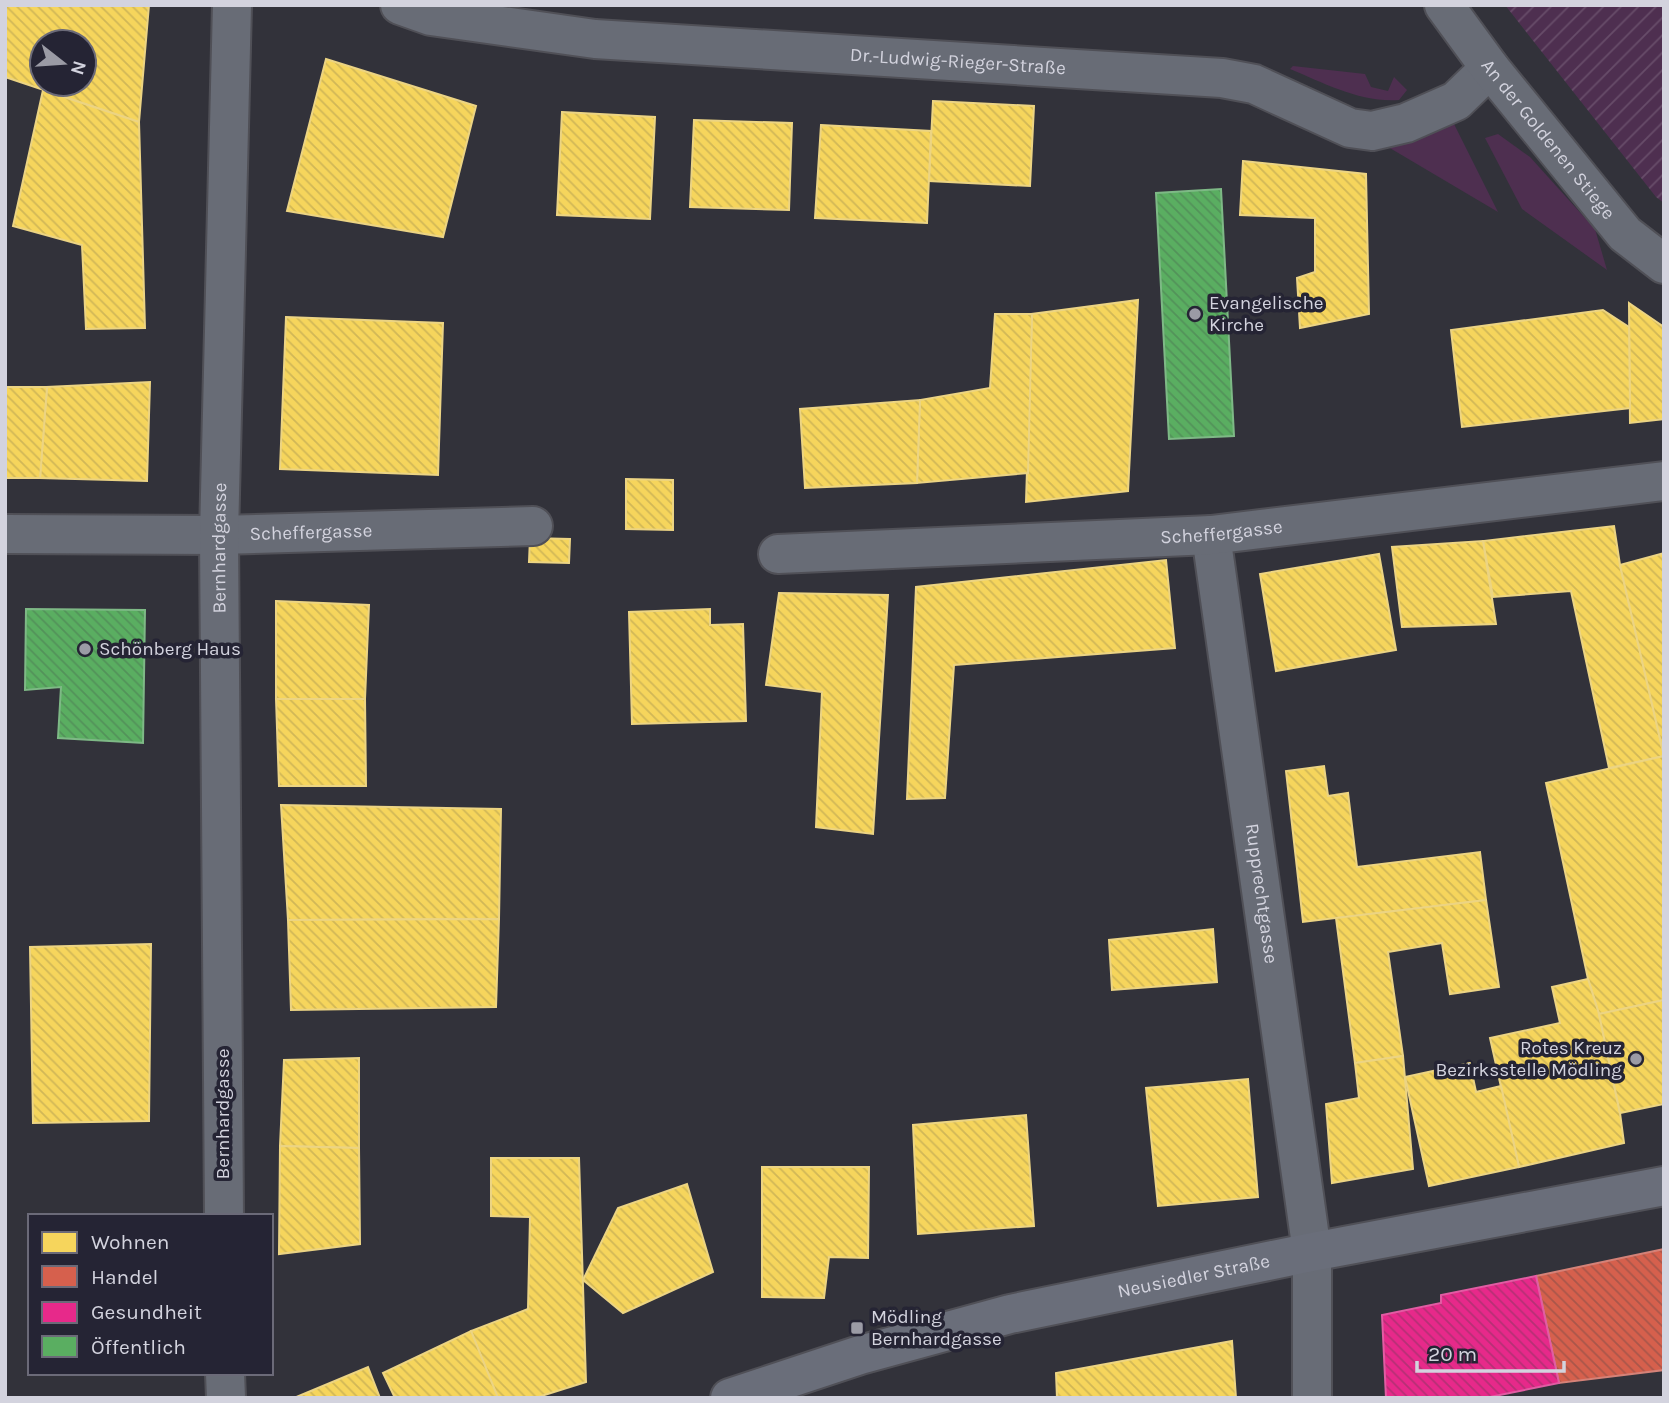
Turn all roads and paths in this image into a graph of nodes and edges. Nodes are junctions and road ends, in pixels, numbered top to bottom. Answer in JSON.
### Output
{"nodes":[{"id":1,"x":232,"y":5,"type":"edge"},
{"id":2,"x":400,"y":5,"type":"edge"},
{"id":3,"x":1444,"y":5,"type":"edge"},
{"id":4,"x":1490,"y":68,"type":"junction"},
{"id":5,"x":1664,"y":264,"type":"edge"},
{"id":6,"x":1664,"y":481,"type":"edge"},
{"id":7,"x":533,"y":526,"type":"dead end"},
{"id":8,"x":5,"y":534,"type":"edge"},
{"id":9,"x":219,"y":535,"type":"junction"},
{"id":10,"x":1211,"y":535,"type":"junction"},
{"id":11,"x":778,"y":554,"type":"dead end"},
{"id":12,"x":1664,"y":1186,"type":"edge"},
{"id":13,"x":224,"y":1214,"type":"edge"},
{"id":14,"x":1312,"y":1252,"type":"junction"},
{"id":15,"x":225,"y":1375,"type":"edge"},
{"id":16,"x":226,"y":1398,"type":"edge"},
{"id":17,"x":730,"y":1398,"type":"edge"},
{"id":18,"x":1312,"y":1398,"type":"edge"}],
"edges":[{"from":1,"to":9,"type":"street","name":"Bernhardgasse"},
{"from":2,"to":4,"type":"street","name":"Dr.-Ludwig-Rieger-Straße"},
{"from":3,"to":4,"type":"street","name":"An der Goldenen Stiege"},
{"from":4,"to":5,"type":"street","name":"An der Goldenen Stiege"},
{"from":6,"to":10,"type":"street","name":"Scheffergasse"},
{"from":7,"to":9,"type":"street","name":"Scheffergasse"},
{"from":8,"to":9,"type":"street","name":"Scheffergasse"},
{"from":9,"to":13,"type":"street","name":"Bernhardgasse"},
{"from":10,"to":11,"type":"street","name":"Scheffergasse"},
{"from":10,"to":14,"type":"street","name":"Rupprechtgasse"},
{"from":12,"to":14,"type":"main road","name":"Neusiedler Straße"},
{"from":14,"to":17,"type":"main road","name":"Neusiedler Straße"},
{"from":14,"to":18,"type":"street","name":"Rupprechtgasse"},
{"from":15,"to":16,"type":"street"}]}
